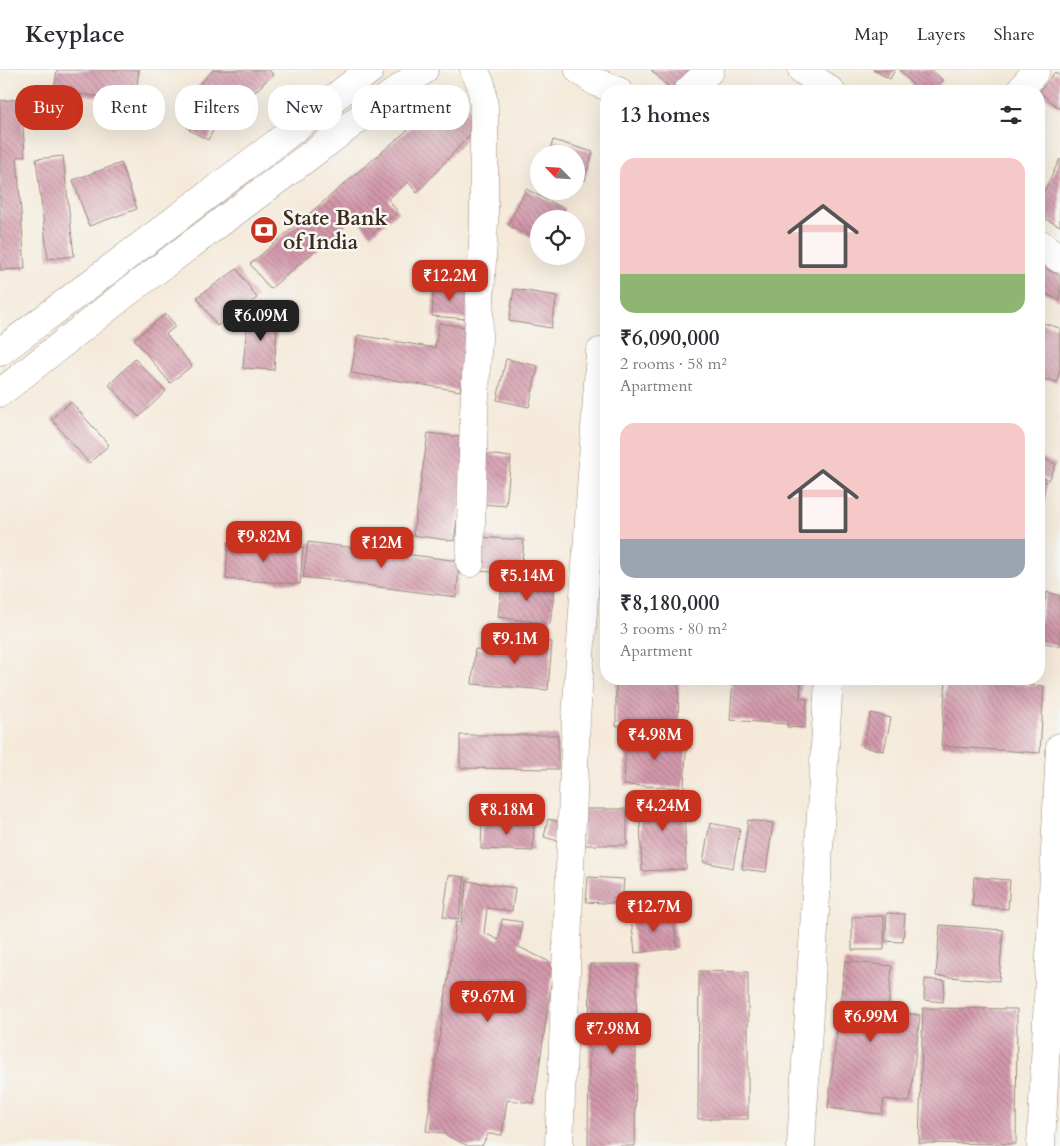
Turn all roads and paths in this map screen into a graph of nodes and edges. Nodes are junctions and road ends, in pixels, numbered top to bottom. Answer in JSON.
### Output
{"nodes":[{"id":1,"x":370,"y":70,"type":"edge"},
{"id":2,"x":424,"y":70,"type":"edge"},
{"id":3,"x":474,"y":70,"type":"edge"},
{"id":4,"x":579,"y":70,"type":"edge"},
{"id":5,"x":710,"y":70,"type":"edge"},
{"id":6,"x":802,"y":70,"type":"edge"},
{"id":7,"x":1036,"y":70,"type":"edge"},
{"id":8,"x":603,"y":85,"type":"edge"},
{"id":9,"x":694,"y":85,"type":"edge"},
{"id":10,"x":823,"y":85,"type":"edge"},
{"id":11,"x":1025,"y":85,"type":"edge"},
{"id":12,"x":270,"y":148,"type":"junction"},
{"id":13,"x":285,"y":173,"type":"junction"},
{"id":14,"x":1045,"y":248,"type":"edge"},
{"id":15,"x":1060,"y":259,"type":"edge"},
{"id":16,"x":0,"y":352,"type":"edge"},
{"id":17,"x":600,"y":352,"type":"dead end"},
{"id":18,"x":0,"y":393,"type":"edge"},
{"id":19,"x":470,"y":563,"type":"dead end"},
{"id":20,"x":829,"y":685,"type":"edge"},
{"id":21,"x":1060,"y":747,"type":"edge"},
{"id":22,"x":559,"y":1146,"type":"edge"},
{"id":23,"x":801,"y":1146,"type":"edge"},
{"id":24,"x":1040,"y":1146,"type":"edge"}],
"edges":[{"from":1,"to":12,"type":"street"},
{"from":2,"to":13,"type":"street"},
{"from":3,"to":19,"type":"street"},
{"from":4,"to":8,"type":"street"},
{"from":5,"to":9,"type":"street"},
{"from":6,"to":10,"type":"street"},
{"from":7,"to":11,"type":"street"},
{"from":12,"to":13,"type":"street"},
{"from":12,"to":16,"type":"street"},
{"from":13,"to":18,"type":"street"},
{"from":14,"to":15,"type":"street"},
{"from":17,"to":22,"type":"street"},
{"from":20,"to":23,"type":"street"},
{"from":21,"to":24,"type":"street"}]}
